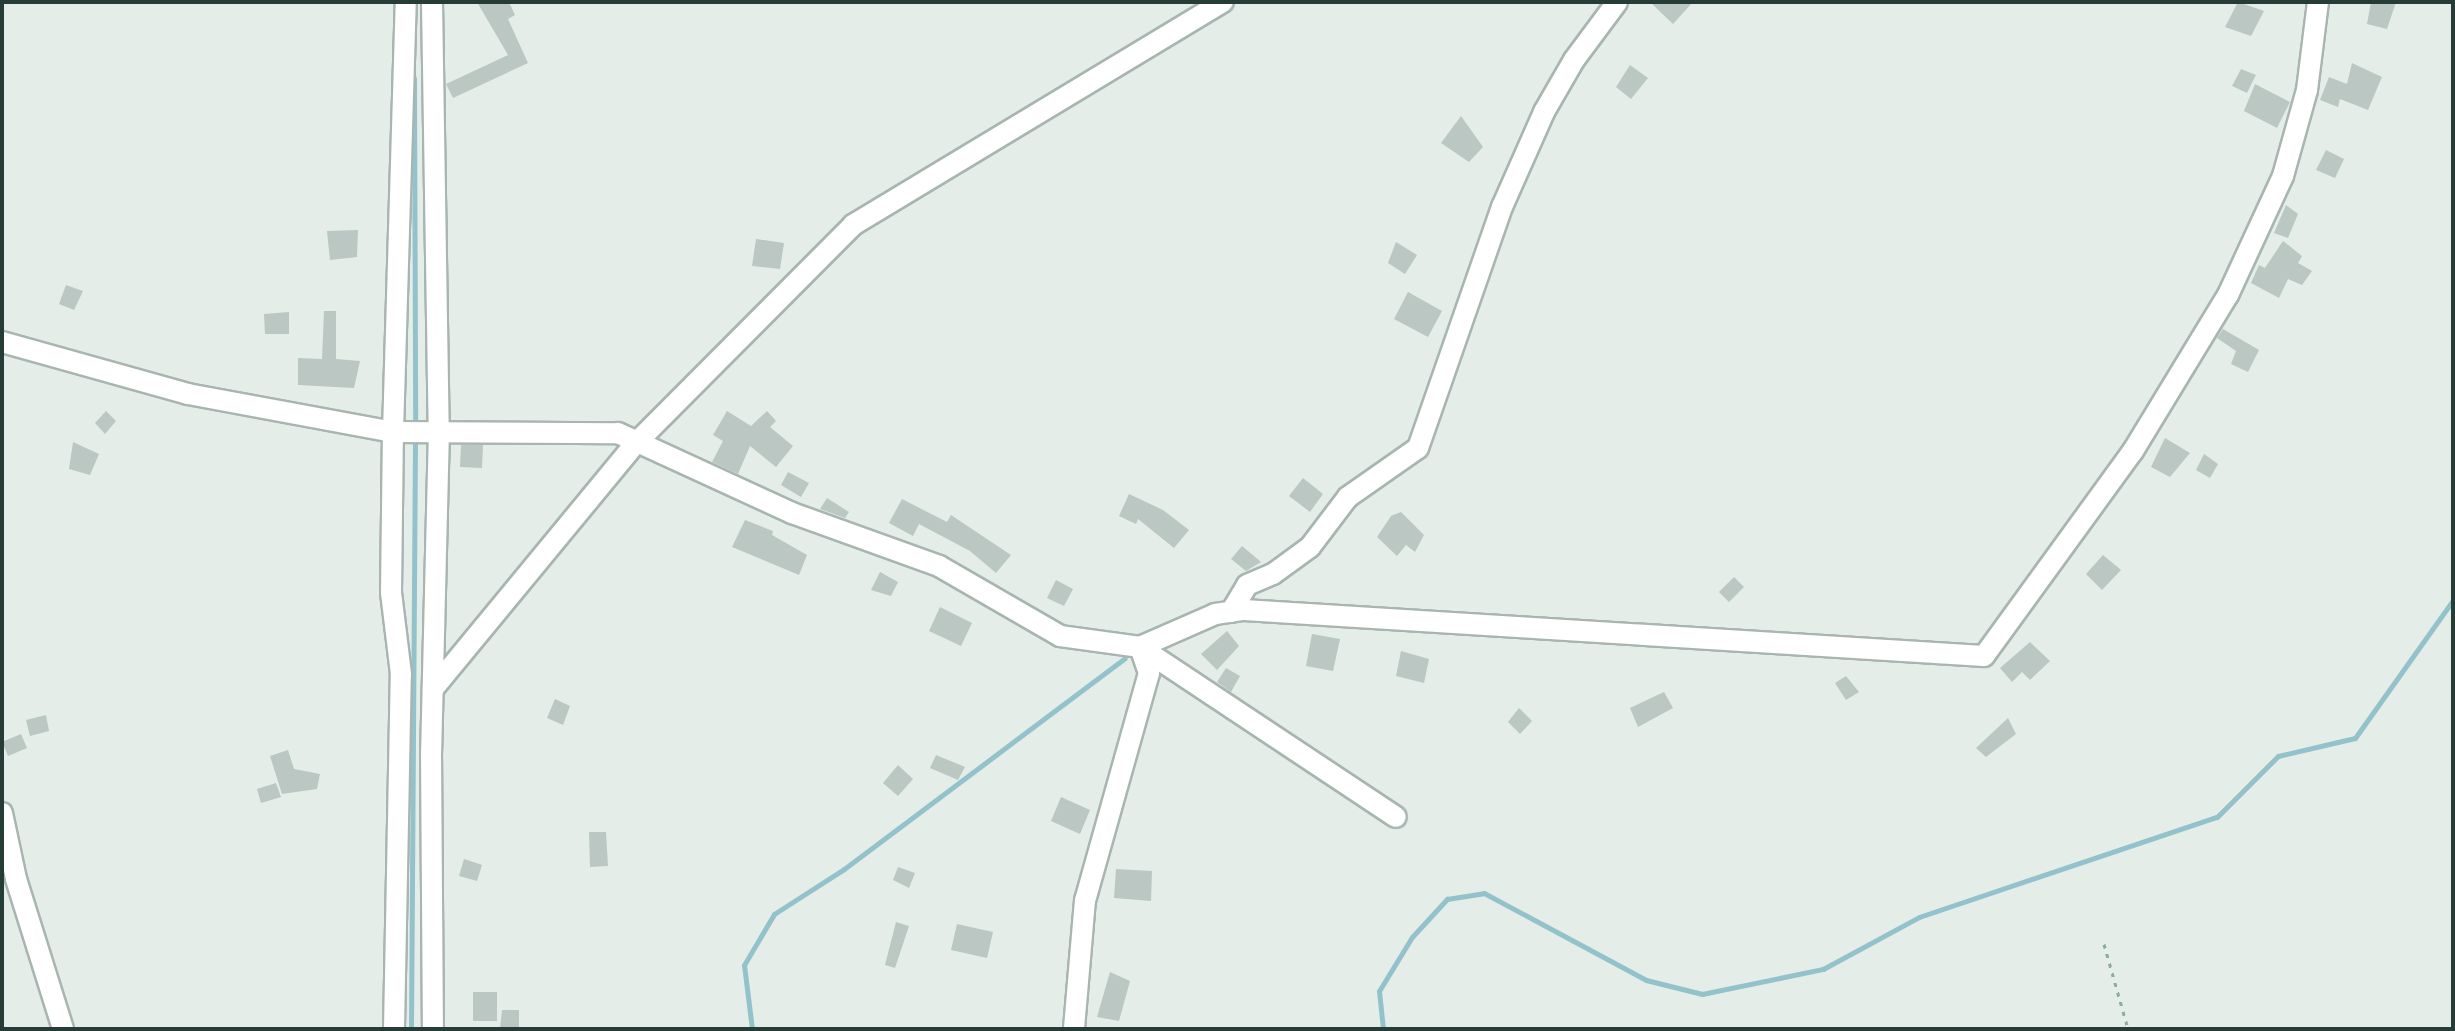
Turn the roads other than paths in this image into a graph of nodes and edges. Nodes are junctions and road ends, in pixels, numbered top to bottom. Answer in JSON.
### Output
{"nodes":[{"id":1,"x":406,"y":2,"type":"edge"},
{"id":2,"x":432,"y":2,"type":"edge"},
{"id":3,"x":1223,"y":2,"type":"edge"},
{"id":4,"x":1617,"y":2,"type":"edge"},
{"id":5,"x":2318,"y":2,"type":"edge"},
{"id":6,"x":2,"y":342,"type":"edge"},
{"id":7,"x":434,"y":429,"type":"junction"},
{"id":8,"x":393,"y":432,"type":"junction"},
{"id":9,"x":636,"y":443,"type":"junction"},
{"id":10,"x":1231,"y":612,"type":"junction"},
{"id":11,"x":1140,"y":647,"type":"junction"},
{"id":12,"x":433,"y":689,"type":"junction"},
{"id":13,"x":2,"y":813,"type":"edge"},
{"id":14,"x":1396,"y":817,"type":"dead end"},
{"id":15,"x":63,"y":1029,"type":"edge"},
{"id":16,"x":394,"y":1029,"type":"edge"},
{"id":17,"x":433,"y":1029,"type":"edge"},
{"id":18,"x":1074,"y":1029,"type":"edge"}],
"edges":[{"from":1,"to":8,"type":"street"},
{"from":2,"to":7,"type":"street"},
{"from":3,"to":9,"type":"street"},
{"from":4,"to":10,"type":"street"},
{"from":5,"to":10,"type":"street"},
{"from":6,"to":8,"type":"street"},
{"from":7,"to":8,"type":"street"},
{"from":7,"to":9,"type":"street"},
{"from":7,"to":12,"type":"street"},
{"from":8,"to":16,"type":"street"},
{"from":9,"to":11,"type":"street"},
{"from":9,"to":12,"type":"street"},
{"from":10,"to":11,"type":"street"},
{"from":11,"to":14,"type":"street"},
{"from":11,"to":18,"type":"street"},
{"from":12,"to":17,"type":"street"},
{"from":13,"to":15,"type":"street"}]}
